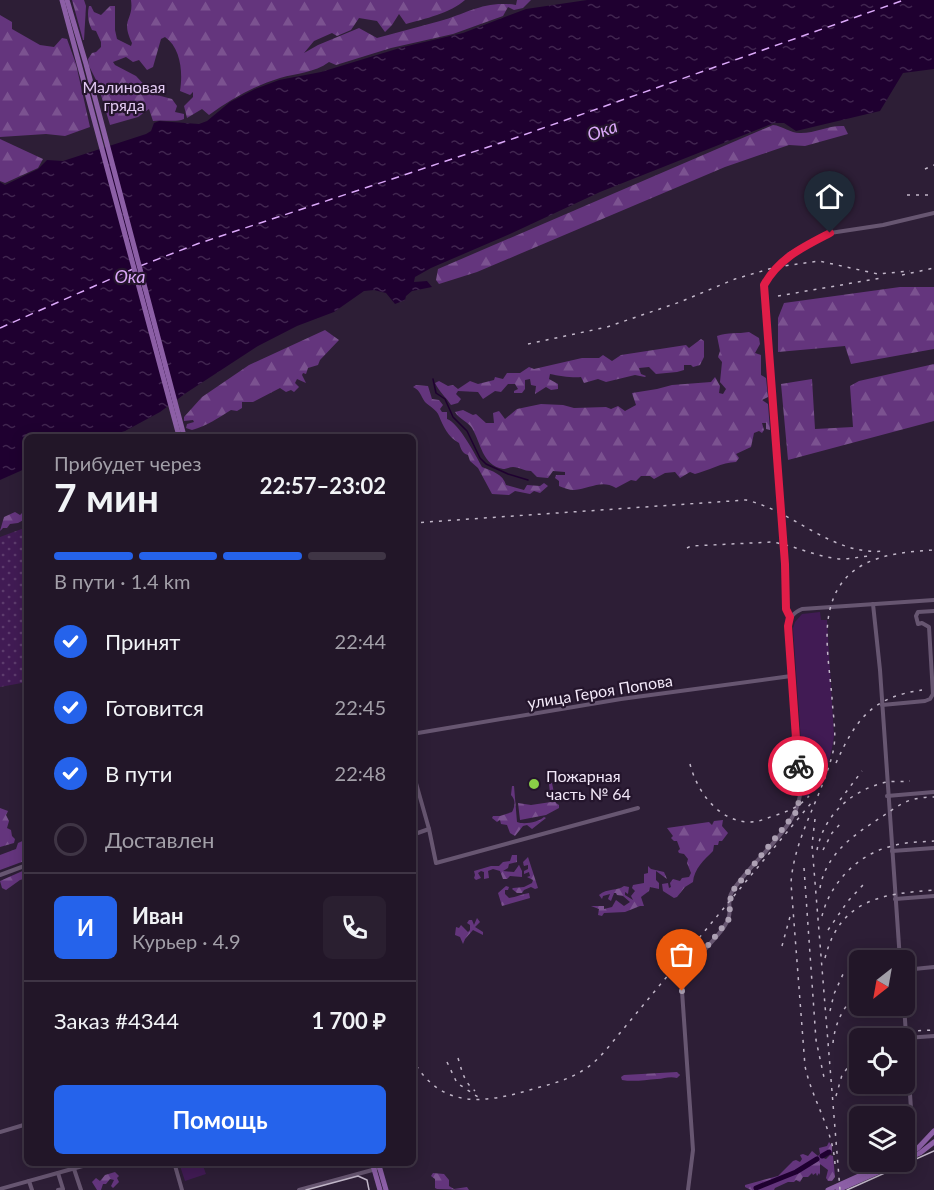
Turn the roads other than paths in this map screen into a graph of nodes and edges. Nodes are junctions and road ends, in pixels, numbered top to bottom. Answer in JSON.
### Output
{"nodes":[{"id":1,"x":62,"y":0,"type":"edge"},
{"id":2,"x":67,"y":0,"type":"edge"},
{"id":3,"x":83,"y":65,"type":"junction"},
{"id":4,"x":934,"y":213,"type":"edge"},
{"id":5,"x":178,"y":434,"type":"edge"},
{"id":6,"x":183,"y":434,"type":"edge"},
{"id":7,"x":934,"y":600,"type":"edge"},
{"id":8,"x":873,"y":604,"type":"junction"},
{"id":9,"x":934,"y":611,"type":"edge"},
{"id":10,"x":790,"y":617,"type":"junction"},
{"id":11,"x":791,"y":676,"type":"junction"},
{"id":12,"x":882,"y":705,"type":"junction"},
{"id":13,"x":416,"y":730,"type":"edge"},
{"id":14,"x":420,"y":732,"type":"junction"},
{"id":15,"x":416,"y":733,"type":"edge"},
{"id":16,"x":416,"y":783,"type":"edge"},
{"id":17,"x":934,"y":792,"type":"edge"},
{"id":18,"x":887,"y":796,"type":"junction"},
{"id":19,"x":638,"y":808,"type":"dead end"},
{"id":20,"x":429,"y":829,"type":"junction"},
{"id":21,"x":416,"y":833,"type":"edge"},
{"id":22,"x":934,"y":848,"type":"edge"},
{"id":23,"x":892,"y":851,"type":"junction"},
{"id":24,"x":24,"y":866,"type":"edge"},
{"id":25,"x":0,"y":875,"type":"edge"},
{"id":26,"x":934,"y":896,"type":"edge"},
{"id":27,"x":895,"y":899,"type":"junction"},
{"id":28,"x":899,"y":950,"type":"edge"},
{"id":29,"x":934,"y":967,"type":"edge"},
{"id":30,"x":915,"y":969,"type":"edge"},
{"id":31,"x":934,"y":1036,"type":"edge"},
{"id":32,"x":915,"y":1037,"type":"edge"},
{"id":33,"x":24,"y":1125,"type":"edge"},
{"id":34,"x":934,"y":1131,"type":"edge"},
{"id":35,"x":0,"y":1132,"type":"edge"},
{"id":36,"x":934,"y":1142,"type":"edge"},
{"id":37,"x":926,"y":1145,"type":"junction"},
{"id":38,"x":915,"y":1151,"type":"edge"},
{"id":39,"x":82,"y":1166,"type":"edge"},
{"id":40,"x":175,"y":1166,"type":"edge"},
{"id":41,"x":377,"y":1167,"type":"edge"},
{"id":42,"x":74,"y":1168,"type":"junction"},
{"id":43,"x":868,"y":1172,"type":"edge"},
{"id":44,"x":879,"y":1172,"type":"edge"},
{"id":45,"x":58,"y":1173,"type":"junction"},
{"id":46,"x":29,"y":1181,"type":"junction"},
{"id":47,"x":0,"y":1189,"type":"edge"},
{"id":48,"x":62,"y":1189,"type":"edge"},
{"id":49,"x":32,"y":1190,"type":"edge"},
{"id":50,"x":81,"y":1190,"type":"edge"},
{"id":51,"x":182,"y":1190,"type":"edge"},
{"id":52,"x":299,"y":1190,"type":"edge"},
{"id":53,"x":380,"y":1190,"type":"edge"},
{"id":54,"x":386,"y":1190,"type":"edge"},
{"id":55,"x":688,"y":1190,"type":"edge"},
{"id":56,"x":828,"y":1190,"type":"edge"},
{"id":57,"x":838,"y":1190,"type":"edge"}],
"edges":[{"from":1,"to":3,"type":"main road"},
{"from":2,"to":3,"type":"main road"},
{"from":3,"to":5,"type":"main road"},
{"from":3,"to":6,"type":"main road"},
{"from":4,"to":10,"type":"street"},
{"from":7,"to":8,"type":"street"},
{"from":8,"to":10,"type":"street"},
{"from":8,"to":12,"type":"street"},
{"from":9,"to":12,"type":"street"},
{"from":10,"to":11,"type":"street"},
{"from":11,"to":14,"type":"street","name":"улица Героя Попова"},
{"from":11,"to":55,"type":"street"},
{"from":12,"to":18,"type":"street"},
{"from":13,"to":14,"type":"street"},
{"from":14,"to":15,"type":"street","name":"улица Героя Попова"},
{"from":16,"to":20,"type":"street"},
{"from":17,"to":18,"type":"street"},
{"from":18,"to":23,"type":"street"},
{"from":19,"to":20,"type":"street"},
{"from":20,"to":21,"type":"street"},
{"from":22,"to":23,"type":"street"},
{"from":23,"to":27,"type":"street"},
{"from":24,"to":25,"type":"street"},
{"from":26,"to":27,"type":"street"},
{"from":27,"to":28,"type":"street"},
{"from":29,"to":30,"type":"street"},
{"from":31,"to":32,"type":"street"},
{"from":33,"to":35,"type":"street"},
{"from":34,"to":37,"type":"main road"},
{"from":36,"to":37,"type":"main road"},
{"from":37,"to":38,"type":"main road"},
{"from":39,"to":42,"type":"street"},
{"from":40,"to":51,"type":"street"},
{"from":41,"to":52,"type":"street"},
{"from":41,"to":53,"type":"main road"},
{"from":41,"to":54,"type":"main road"},
{"from":42,"to":45,"type":"street"},
{"from":42,"to":50,"type":"street"},
{"from":43,"to":56,"type":"main road"},
{"from":44,"to":57,"type":"main road"},
{"from":45,"to":46,"type":"street"},
{"from":45,"to":48,"type":"street"},
{"from":46,"to":47,"type":"street"},
{"from":46,"to":49,"type":"street"}]}
